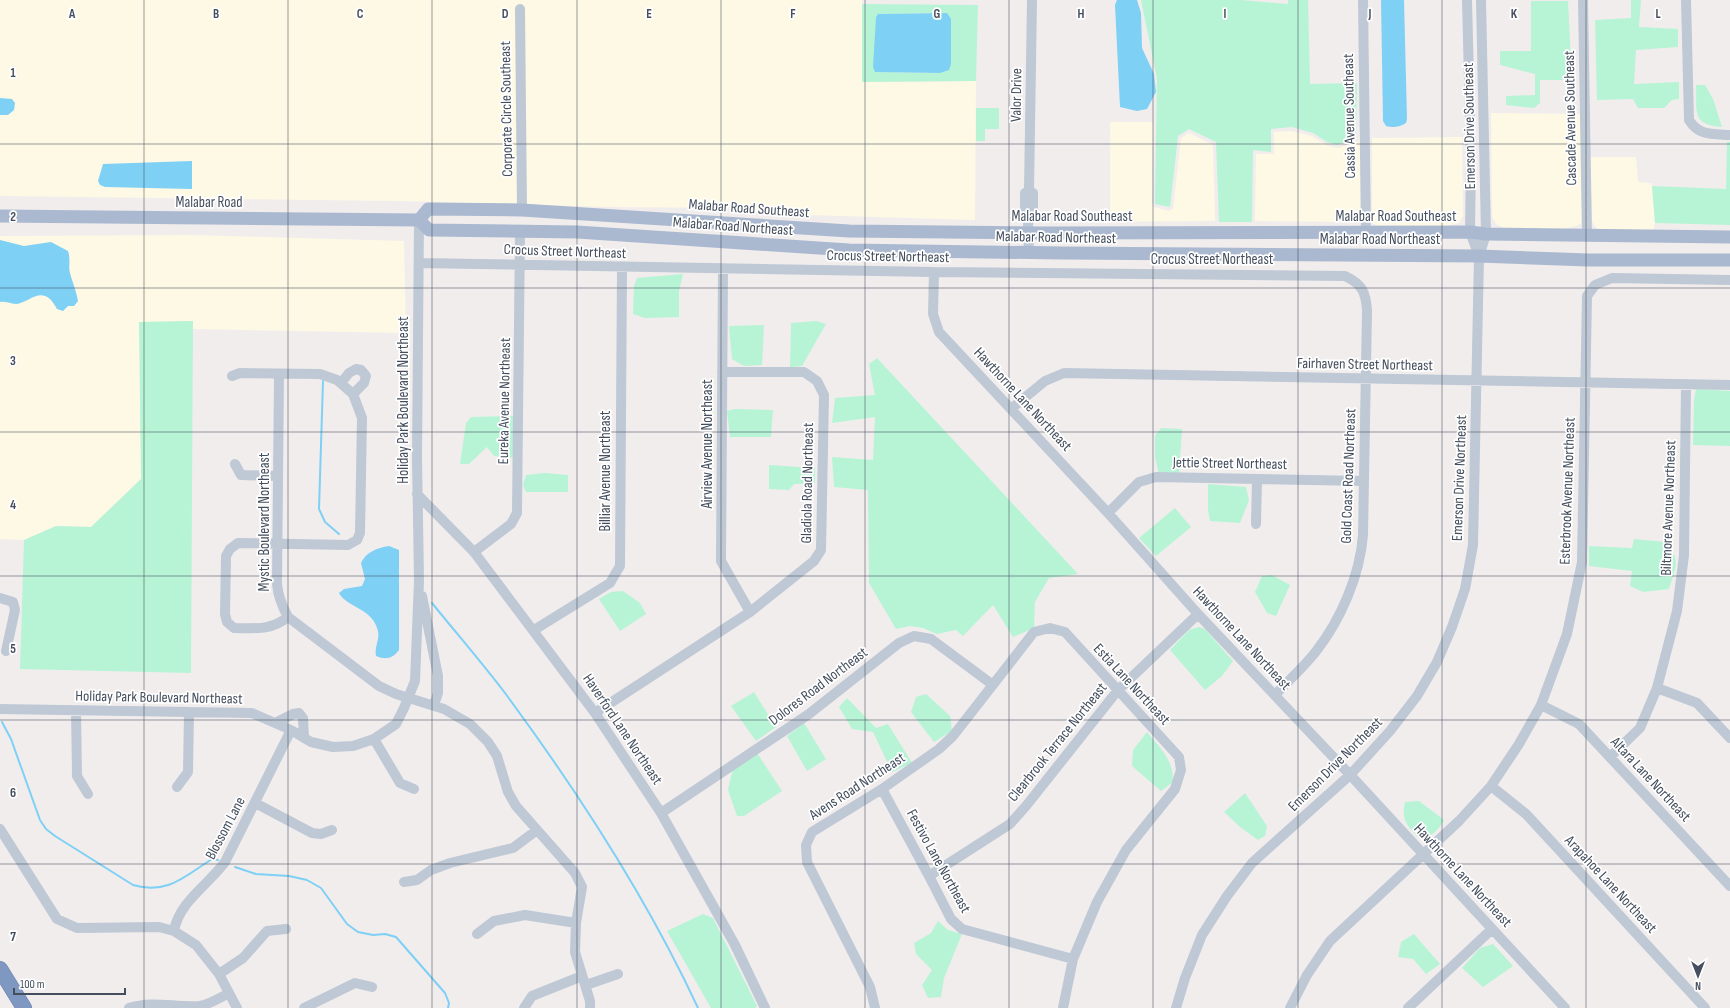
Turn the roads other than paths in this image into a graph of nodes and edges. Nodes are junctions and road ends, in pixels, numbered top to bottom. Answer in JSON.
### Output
{"nodes":[{"id":1,"x":1033,"y":0,"type":"edge"},
{"id":2,"x":1363,"y":0,"type":"edge"},
{"id":3,"x":1467,"y":0,"type":"edge"},
{"id":4,"x":1481,"y":0,"type":"edge"},
{"id":5,"x":1583,"y":0,"type":"edge"},
{"id":6,"x":1686,"y":0,"type":"edge"},
{"id":7,"x":520,"y":9,"type":"dead end"},
{"id":8,"x":1730,"y":135,"type":"edge"},
{"id":9,"x":522,"y":210,"type":"junction"},
{"id":10,"x":597,"y":214,"type":"junction"},
{"id":11,"x":0,"y":216,"type":"edge"},
{"id":12,"x":419,"y":220,"type":"junction"},
{"id":13,"x":1029,"y":226,"type":"junction"},
{"id":14,"x":520,"y":231,"type":"junction"},
{"id":15,"x":567,"y":232,"type":"junction"},
{"id":16,"x":1166,"y":232,"type":"junction"},
{"id":17,"x":1366,"y":232,"type":"junction"},
{"id":18,"x":1470,"y":232,"type":"junction"},
{"id":19,"x":1486,"y":234,"type":"junction"},
{"id":20,"x":1587,"y":235,"type":"junction"},
{"id":21,"x":1730,"y":237,"type":"edge"},
{"id":22,"x":1028,"y":253,"type":"junction"},
{"id":23,"x":1166,"y":254,"type":"junction"},
{"id":24,"x":1479,"y":256,"type":"junction"},
{"id":25,"x":1730,"y":260,"type":"edge"},
{"id":26,"x":419,"y":263,"type":"junction"},
{"id":27,"x":521,"y":264,"type":"junction"},
{"id":28,"x":622,"y":268,"type":"junction"},
{"id":29,"x":724,"y":269,"type":"junction"},
{"id":30,"x":934,"y":272,"type":"junction"},
{"id":31,"x":1730,"y":280,"type":"edge"},
{"id":32,"x":1356,"y":281,"type":"joint"},
{"id":33,"x":722,"y":372,"type":"junction"},
{"id":34,"x":279,"y":374,"type":"junction"},
{"id":35,"x":232,"y":376,"type":"dead end"},
{"id":36,"x":1366,"y":379,"type":"junction"},
{"id":37,"x":1477,"y":380,"type":"junction"},
{"id":38,"x":1585,"y":381,"type":"junction"},
{"id":39,"x":341,"y":383,"type":"junction"},
{"id":40,"x":1686,"y":385,"type":"junction"},
{"id":41,"x":1730,"y":385,"type":"edge"},
{"id":42,"x":353,"y":394,"type":"junction"},
{"id":43,"x":1011,"y":409,"type":"junction"},
{"id":44,"x":235,"y":464,"type":"dead end"},
{"id":45,"x":278,"y":476,"type":"junction"},
{"id":46,"x":1257,"y":480,"type":"junction"},
{"id":47,"x":1364,"y":481,"type":"junction"},
{"id":48,"x":417,"y":494,"type":"junction"},
{"id":49,"x":1108,"y":513,"type":"junction"},
{"id":50,"x":1256,"y":524,"type":"dead end"},
{"id":51,"x":278,"y":543,"type":"junction"},
{"id":52,"x":474,"y":552,"type":"junction"},
{"id":53,"x":419,"y":580,"type":"junction"},
{"id":54,"x":0,"y":598,"type":"edge"},
{"id":55,"x":750,"y":612,"type":"junction"},
{"id":56,"x":1198,"y":614,"type":"junction"},
{"id":57,"x":288,"y":617,"type":"junction"},
{"id":58,"x":1050,"y":628,"type":"joint"},
{"id":59,"x":534,"y":630,"type":"junction"},
{"id":60,"x":6,"y":651,"type":"dead end"},
{"id":61,"x":993,"y":685,"type":"junction"},
{"id":62,"x":1657,"y":688,"type":"junction"},
{"id":63,"x":1118,"y":690,"type":"junction"},
{"id":64,"x":1275,"y":695,"type":"junction"},
{"id":65,"x":409,"y":698,"type":"junction"},
{"id":66,"x":434,"y":705,"type":"junction"},
{"id":67,"x":1541,"y":705,"type":"junction"},
{"id":68,"x":0,"y":709,"type":"edge"},
{"id":69,"x":76,"y":711,"type":"junction"},
{"id":70,"x":189,"y":712,"type":"junction"},
{"id":71,"x":596,"y":713,"type":"junction"},
{"id":72,"x":275,"y":723,"type":"junction"},
{"id":73,"x":291,"y":730,"type":"junction"},
{"id":74,"x":304,"y":738,"type":"junction"},
{"id":75,"x":1730,"y":738,"type":"edge"},
{"id":76,"x":374,"y":739,"type":"junction"},
{"id":77,"x":1610,"y":757,"type":"junction"},
{"id":78,"x":1350,"y":775,"type":"junction"},
{"id":79,"x":1491,"y":786,"type":"junction"},
{"id":80,"x":177,"y":788,"type":"dead end"},
{"id":81,"x":414,"y":789,"type":"dead end"},
{"id":82,"x":882,"y":789,"type":"junction"},
{"id":83,"x":88,"y":794,"type":"dead end"},
{"id":84,"x":255,"y":803,"type":"junction"},
{"id":85,"x":661,"y":813,"type":"junction"},
{"id":86,"x":0,"y":830,"type":"edge"},
{"id":87,"x":332,"y":830,"type":"dead end"},
{"id":88,"x":537,"y":830,"type":"junction"},
{"id":89,"x":1424,"y":854,"type":"junction"},
{"id":90,"x":930,"y":876,"type":"junction"},
{"id":91,"x":404,"y":882,"type":"dead end"},
{"id":92,"x":1730,"y":886,"type":"edge"},
{"id":93,"x":576,"y":923,"type":"junction"},
{"id":94,"x":286,"y":929,"type":"dead end"},
{"id":95,"x":1492,"y":929,"type":"junction"},
{"id":96,"x":174,"y":931,"type":"junction"},
{"id":97,"x":477,"y":934,"type":"dead end"},
{"id":98,"x":1073,"y":959,"type":"junction"},
{"id":99,"x":0,"y":969,"type":"edge"},
{"id":100,"x":219,"y":974,"type":"junction"},
{"id":101,"x":618,"y":974,"type":"dead end"},
{"id":102,"x":584,"y":981,"type":"junction"},
{"id":103,"x":372,"y":987,"type":"dead end"},
{"id":104,"x":229,"y":993,"type":"junction"},
{"id":105,"x":24,"y":1008,"type":"edge"},
{"id":106,"x":129,"y":1008,"type":"edge"},
{"id":107,"x":237,"y":1008,"type":"edge"},
{"id":108,"x":304,"y":1008,"type":"edge"},
{"id":109,"x":524,"y":1008,"type":"edge"},
{"id":110,"x":590,"y":1008,"type":"edge"},
{"id":111,"x":764,"y":1008,"type":"edge"},
{"id":112,"x":875,"y":1008,"type":"edge"},
{"id":113,"x":1063,"y":1008,"type":"edge"},
{"id":114,"x":1176,"y":1008,"type":"edge"},
{"id":115,"x":1290,"y":1008,"type":"edge"},
{"id":116,"x":1408,"y":1008,"type":"edge"},
{"id":117,"x":1566,"y":1008,"type":"edge"},
{"id":118,"x":1705,"y":1008,"type":"edge"}],
"edges":[{"from":1,"to":13,"type":"street","name":"Valor Drive"},
{"from":2,"to":17,"type":"street","name":"Cassia Avenue Southeast"},
{"from":3,"to":18,"type":"street","name":"Emerson Drive Southeast"},
{"from":4,"to":19,"type":"street","name":"Emerson Drive Southeast"},
{"from":5,"to":20,"type":"street","name":"Cascade Avenue Southeast"},
{"from":6,"to":8,"type":"street"},
{"from":7,"to":9,"type":"street","name":"Corporate Circle Southeast"},
{"from":9,"to":10,"type":"main road","name":"Malabar Road Southeast"},
{"from":9,"to":12,"type":"main road","name":"Malabar Road Southeast"},
{"from":10,"to":13,"type":"main road","name":"Malabar Road Southeast"},
{"from":10,"to":15,"type":"main road"},
{"from":11,"to":12,"type":"main road","name":"Malabar Road"},
{"from":12,"to":14,"type":"main road","name":"Malabar Road Northeast"},
{"from":12,"to":26,"type":"street","name":"Holiday Park Boulevard Northeast"},
{"from":13,"to":16,"type":"main road","name":"Malabar Road Southeast"},
{"from":13,"to":22,"type":"street","name":"Valor Drive"},
{"from":14,"to":15,"type":"main road","name":"Malabar Road Northeast"},
{"from":14,"to":27,"type":"street","name":"Eureka Avenue Northeast"},
{"from":15,"to":22,"type":"main road","name":"Malabar Road Northeast"},
{"from":16,"to":17,"type":"main road","name":"Malabar Road Southeast"},
{"from":16,"to":23,"type":"main road"},
{"from":17,"to":18,"type":"main road","name":"Malabar Road Southeast"},
{"from":18,"to":19,"type":"main road","name":"Malabar Road Southeast"},
{"from":18,"to":24,"type":"street","name":"Emerson Drive Southeast"},
{"from":19,"to":20,"type":"main road","name":"Malabar Road Southeast"},
{"from":19,"to":24,"type":"street","name":"Emerson Drive Southeast"},
{"from":20,"to":21,"type":"main road","name":"Malabar Road Southeast"},
{"from":22,"to":23,"type":"main road","name":"Malabar Road Northeast"},
{"from":23,"to":24,"type":"main road","name":"Malabar Road Northeast"},
{"from":24,"to":25,"type":"main road","name":"Malabar Road Northeast"},
{"from":24,"to":37,"type":"street","name":"Emerson Drive Northeast"},
{"from":26,"to":27,"type":"street","name":"Crocus Street Northeast"},
{"from":26,"to":48,"type":"street","name":"Holiday Park Boulevard Northeast"},
{"from":27,"to":28,"type":"street","name":"Crocus Street Northeast"},
{"from":27,"to":52,"type":"street","name":"Eureka Avenue Northeast"},
{"from":28,"to":29,"type":"street","name":"Crocus Street Northeast"},
{"from":28,"to":59,"type":"street","name":"Billiar Avenue Northeast"},
{"from":29,"to":30,"type":"street","name":"Crocus Street Northeast"},
{"from":29,"to":33,"type":"street","name":"Airview Avenue Northeast"},
{"from":30,"to":32,"type":"street","name":"Crocus Street Northeast"},
{"from":30,"to":43,"type":"street","name":"Hawthorne Lane Northeast"},
{"from":31,"to":38,"type":"street","name":"Esterbrook Avenue Northeast"},
{"from":32,"to":36,"type":"street","name":"Gold Coast Road Northeast"},
{"from":33,"to":55,"type":"street","name":"Airview Avenue Northeast"},
{"from":33,"to":55,"type":"street","name":"Gladiola Road Northeast"},
{"from":34,"to":35,"type":"street"},
{"from":34,"to":39,"type":"street"},
{"from":34,"to":45,"type":"street","name":"Mystic Boulevard Northeast"},
{"from":36,"to":37,"type":"street","name":"Fairhaven Street Northeast"},
{"from":36,"to":43,"type":"street","name":"Fairhaven Street Northeast"},
{"from":36,"to":47,"type":"street","name":"Gold Coast Road Northeast"},
{"from":37,"to":38,"type":"street","name":"Fairhaven Street Northeast"},
{"from":37,"to":78,"type":"street","name":"Emerson Drive Northeast"},
{"from":38,"to":40,"type":"street","name":"Fairhaven Street Northeast"},
{"from":38,"to":67,"type":"street","name":"Esterbrook Avenue Northeast"},
{"from":39,"to":42,"type":"street"},
{"from":39,"to":42,"type":"street"},
{"from":40,"to":41,"type":"street","name":"Fairhaven Street Northeast"},
{"from":40,"to":62,"type":"street","name":"Biltmore Avenue Northeast"},
{"from":42,"to":51,"type":"street"},
{"from":43,"to":49,"type":"street","name":"Hawthorne Lane Northeast"},
{"from":44,"to":45,"type":"street"},
{"from":45,"to":51,"type":"street","name":"Mystic Boulevard Northeast"},
{"from":46,"to":47,"type":"street","name":"Jettie Street Northeast"},
{"from":46,"to":49,"type":"street","name":"Jettie Street Northeast"},
{"from":46,"to":50,"type":"street"},
{"from":47,"to":64,"type":"street","name":"Gold Coast Road Northeast"},
{"from":48,"to":52,"type":"street","name":"Haverford Lane Northeast"},
{"from":48,"to":53,"type":"street","name":"Holiday Park Boulevard Northeast"},
{"from":49,"to":56,"type":"street","name":"Hawthorne Lane Northeast"},
{"from":51,"to":57,"type":"street","name":"Mystic Boulevard Northeast"},
{"from":51,"to":57,"type":"street"},
{"from":52,"to":59,"type":"street","name":"Haverford Lane Northeast"},
{"from":53,"to":65,"type":"street","name":"Holiday Park Boulevard Northeast"},
{"from":53,"to":66,"type":"street","name":"Holiday Park Boulevard Northeast"},
{"from":54,"to":60,"type":"street"},
{"from":55,"to":71,"type":"street","name":"Gladiola Road Northeast"},
{"from":56,"to":63,"type":"street","name":"Clearbrook Terrace Northeast"},
{"from":56,"to":64,"type":"street","name":"Hawthorne Lane Northeast"},
{"from":57,"to":65,"type":"street","name":"Mystic Boulevard Northeast"},
{"from":58,"to":61,"type":"street","name":"Avens Road Northeast"},
{"from":58,"to":63,"type":"street","name":"Estia Lane Northeast"},
{"from":59,"to":71,"type":"street","name":"Haverford Lane Northeast"},
{"from":61,"to":82,"type":"street","name":"Avens Road Northeast"},
{"from":61,"to":85,"type":"street","name":"Dolores Road Northeast"},
{"from":62,"to":75,"type":"street"},
{"from":62,"to":77,"type":"street","name":"Biltmore Avenue Northeast"},
{"from":63,"to":90,"type":"street","name":"Clearbrook Terrace Northeast"},
{"from":63,"to":98,"type":"street","name":"Estia Lane Northeast"},
{"from":64,"to":78,"type":"street","name":"Hawthorne Lane Northeast"},
{"from":65,"to":66,"type":"street"},
{"from":65,"to":76,"type":"street","name":"Holiday Park Boulevard Northeast"},
{"from":66,"to":88,"type":"street"},
{"from":67,"to":77,"type":"street","name":"Altara Lane Northeast"},
{"from":67,"to":79,"type":"street","name":"Esterbrook Avenue Northeast"},
{"from":68,"to":69,"type":"street","name":"Holiday Park Boulevard Northeast"},
{"from":69,"to":70,"type":"street","name":"Holiday Park Boulevard Northeast"},
{"from":69,"to":83,"type":"street"},
{"from":70,"to":72,"type":"street","name":"Holiday Park Boulevard Northeast"},
{"from":70,"to":80,"type":"street"},
{"from":71,"to":85,"type":"street","name":"Haverford Lane Northeast"},
{"from":72,"to":73,"type":"street","name":"Holiday Park Boulevard Northeast"},
{"from":72,"to":74,"type":"street"},
{"from":73,"to":74,"type":"street","name":"Holiday Park Boulevard Northeast"},
{"from":73,"to":84,"type":"street","name":"Blossom Lane"},
{"from":74,"to":76,"type":"street","name":"Holiday Park Boulevard Northeast"},
{"from":76,"to":81,"type":"street"},
{"from":77,"to":92,"type":"street","name":"Altara Lane Northeast"},
{"from":78,"to":89,"type":"street","name":"Hawthorne Lane Northeast"},
{"from":78,"to":114,"type":"street","name":"Emerson Drive Northeast"},
{"from":79,"to":89,"type":"street","name":"Esterbrook Avenue Northeast"},
{"from":79,"to":118,"type":"street","name":"Arapahoe Lane Northeast"},
{"from":82,"to":90,"type":"street","name":"Festivo Lane Northeast"},
{"from":82,"to":112,"type":"street","name":"Avens Road Northeast"},
{"from":84,"to":87,"type":"street"},
{"from":84,"to":96,"type":"street","name":"Blossom Lane"},
{"from":85,"to":111,"type":"street","name":"Haverford Lane Northeast"},
{"from":86,"to":96,"type":"street"},
{"from":88,"to":91,"type":"street"},
{"from":88,"to":93,"type":"street"},
{"from":89,"to":95,"type":"street","name":"Hawthorne Lane Northeast"},
{"from":89,"to":115,"type":"street","name":"Esterbrook Avenue Northeast"},
{"from":90,"to":98,"type":"street","name":"Festivo Lane Northeast"},
{"from":93,"to":97,"type":"street"},
{"from":93,"to":102,"type":"street"},
{"from":94,"to":100,"type":"street"},
{"from":95,"to":116,"type":"street"},
{"from":95,"to":117,"type":"street","name":"Hawthorne Lane Northeast"},
{"from":96,"to":100,"type":"street"},
{"from":98,"to":113,"type":"street"},
{"from":99,"to":105,"type":"highway"},
{"from":100,"to":104,"type":"street"},
{"from":101,"to":102,"type":"street"},
{"from":102,"to":109,"type":"street"},
{"from":102,"to":110,"type":"street"},
{"from":103,"to":108,"type":"street"},
{"from":104,"to":106,"type":"street"},
{"from":104,"to":107,"type":"street"}]}
